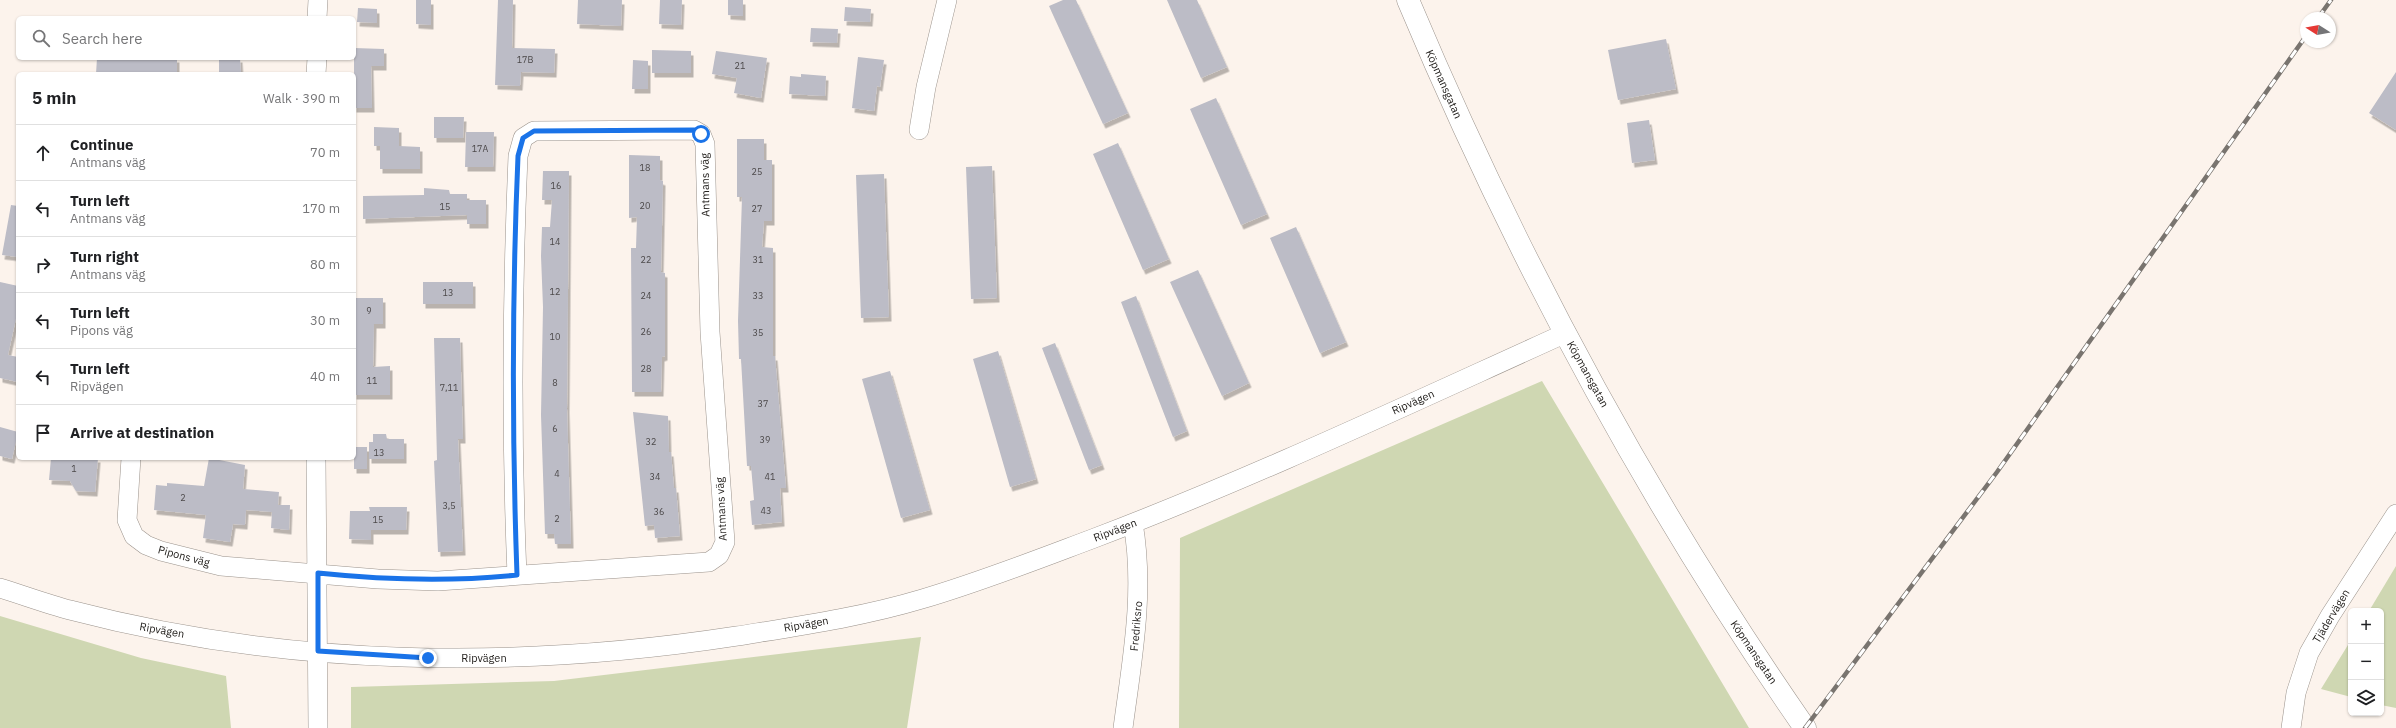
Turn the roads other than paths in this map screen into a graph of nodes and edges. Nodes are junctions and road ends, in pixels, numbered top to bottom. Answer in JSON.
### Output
{"nodes":[{"id":1,"x":318,"y":0,"type":"edge"},
{"id":2,"x":947,"y":0,"type":"edge"},
{"id":3,"x":1408,"y":0,"type":"edge"},
{"id":4,"x":318,"y":16,"type":"edge"},
{"id":5,"x":317,"y":60,"type":"edge"},
{"id":6,"x":316,"y":72,"type":"edge"},
{"id":7,"x":920,"y":130,"type":"dead end"},
{"id":8,"x":1566,"y":333,"type":"junction"},
{"id":9,"x":131,"y":460,"type":"edge"},
{"id":10,"x":316,"y":460,"type":"edge"},
{"id":11,"x":2396,"y":514,"type":"edge"},
{"id":12,"x":1133,"y":523,"type":"junction"},
{"id":13,"x":318,"y":573,"type":"junction"},
{"id":14,"x":517,"y":575,"type":"junction"},
{"id":15,"x":0,"y":588,"type":"edge"},
{"id":16,"x":318,"y":651,"type":"junction"},
{"id":17,"x":318,"y":728,"type":"edge"},
{"id":18,"x":1123,"y":728,"type":"edge"},
{"id":19,"x":1805,"y":728,"type":"edge"},
{"id":20,"x":2291,"y":728,"type":"edge"}],
"edges":[{"from":1,"to":4,"type":"street"},
{"from":2,"to":7,"type":"street"},
{"from":3,"to":8,"type":"street","name":"Köpmansgatan"},
{"from":5,"to":6,"type":"street"},
{"from":8,"to":12,"type":"street","name":"Ripvägen"},
{"from":8,"to":19,"type":"street","name":"Köpmansgatan"},
{"from":9,"to":13,"type":"street","name":"Pipons väg"},
{"from":10,"to":13,"type":"street"},
{"from":11,"to":20,"type":"street","name":"Tjädervägen"},
{"from":12,"to":16,"type":"street","name":"Ripvägen"},
{"from":12,"to":18,"type":"street","name":"Fredriksro"},
{"from":13,"to":14,"type":"street","name":"Antmans väg"},
{"from":13,"to":16,"type":"street"},
{"from":14,"to":14,"type":"street","name":"Antmans väg"},
{"from":15,"to":16,"type":"street","name":"Ripvägen"},
{"from":16,"to":17,"type":"street"}]}
